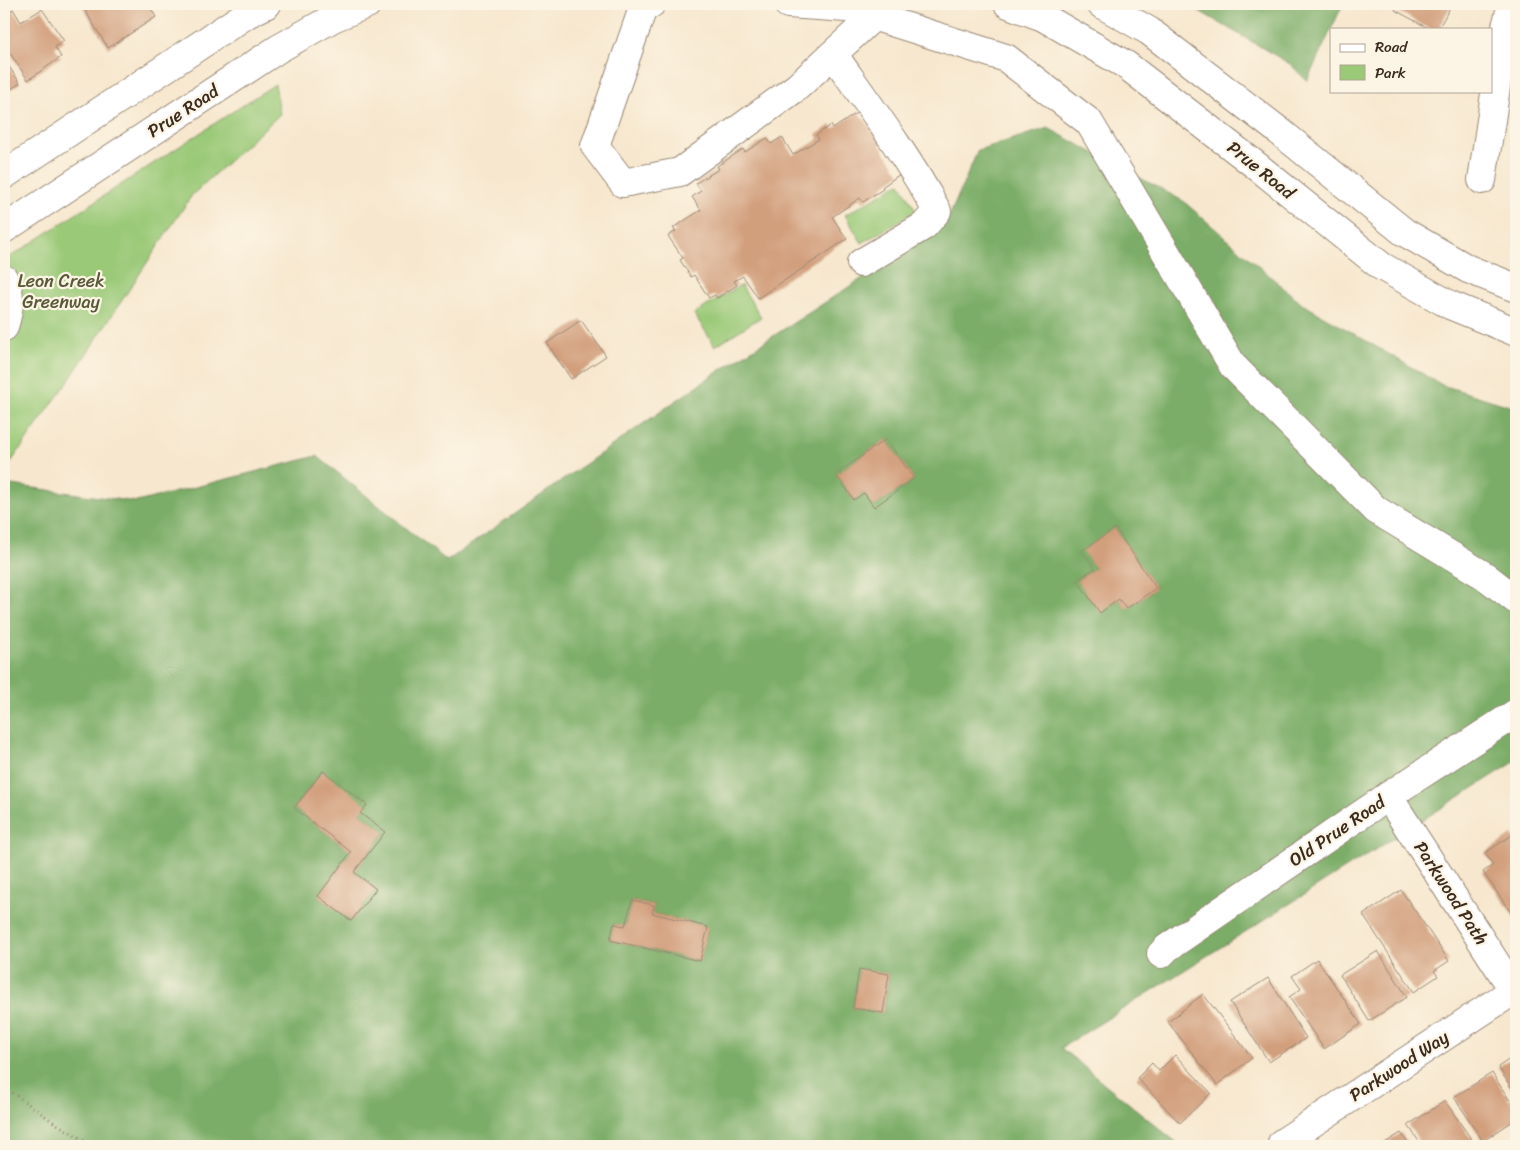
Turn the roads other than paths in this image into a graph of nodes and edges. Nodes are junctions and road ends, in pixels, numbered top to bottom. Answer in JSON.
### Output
{"nodes":[{"id":1,"x":266,"y":4,"type":"edge"},
{"id":2,"x":367,"y":4,"type":"edge"},
{"id":3,"x":651,"y":4,"type":"edge"},
{"id":4,"x":788,"y":4,"type":"edge"},
{"id":5,"x":1008,"y":4,"type":"edge"},
{"id":6,"x":1101,"y":4,"type":"edge"},
{"id":7,"x":1512,"y":4,"type":"edge"},
{"id":8,"x":873,"y":17,"type":"junction"},
{"id":9,"x":833,"y":54,"type":"junction"},
{"id":10,"x":4,"y":175,"type":"edge"},
{"id":11,"x":1482,"y":180,"type":"dead end"},
{"id":12,"x":4,"y":229,"type":"edge"},
{"id":13,"x":861,"y":263,"type":"dead end"},
{"id":14,"x":4,"y":279,"type":"edge"},
{"id":15,"x":1516,"y":288,"type":"edge"},
{"id":16,"x":4,"y":327,"type":"edge"},
{"id":17,"x":1516,"y":332,"type":"edge"},
{"id":18,"x":1516,"y":600,"type":"edge"},
{"id":19,"x":1516,"y":713,"type":"edge"},
{"id":20,"x":1388,"y":796,"type":"junction"},
{"id":21,"x":1161,"y":954,"type":"dead end"},
{"id":22,"x":1515,"y":990,"type":"edge"},
{"id":23,"x":1282,"y":1144,"type":"dead end"}],
"edges":[{"from":1,"to":10,"type":"main road"},
{"from":2,"to":12,"type":"main road","name":"Prue Road"},
{"from":3,"to":9,"type":"main road"},
{"from":4,"to":8,"type":"main road"},
{"from":5,"to":17,"type":"main road","name":"Prue Road"},
{"from":6,"to":15,"type":"main road"},
{"from":7,"to":11,"type":"main road"},
{"from":8,"to":9,"type":"main road"},
{"from":8,"to":18,"type":"main road"},
{"from":9,"to":13,"type":"main road"},
{"from":14,"to":16,"type":"main road"},
{"from":19,"to":20,"type":"main road","name":"Old Prue Road"},
{"from":20,"to":21,"type":"main road","name":"Old Prue Road"},
{"from":20,"to":22,"type":"main road","name":"Parkwood Path"},
{"from":22,"to":23,"type":"main road","name":"Parkwood Way"}]}
